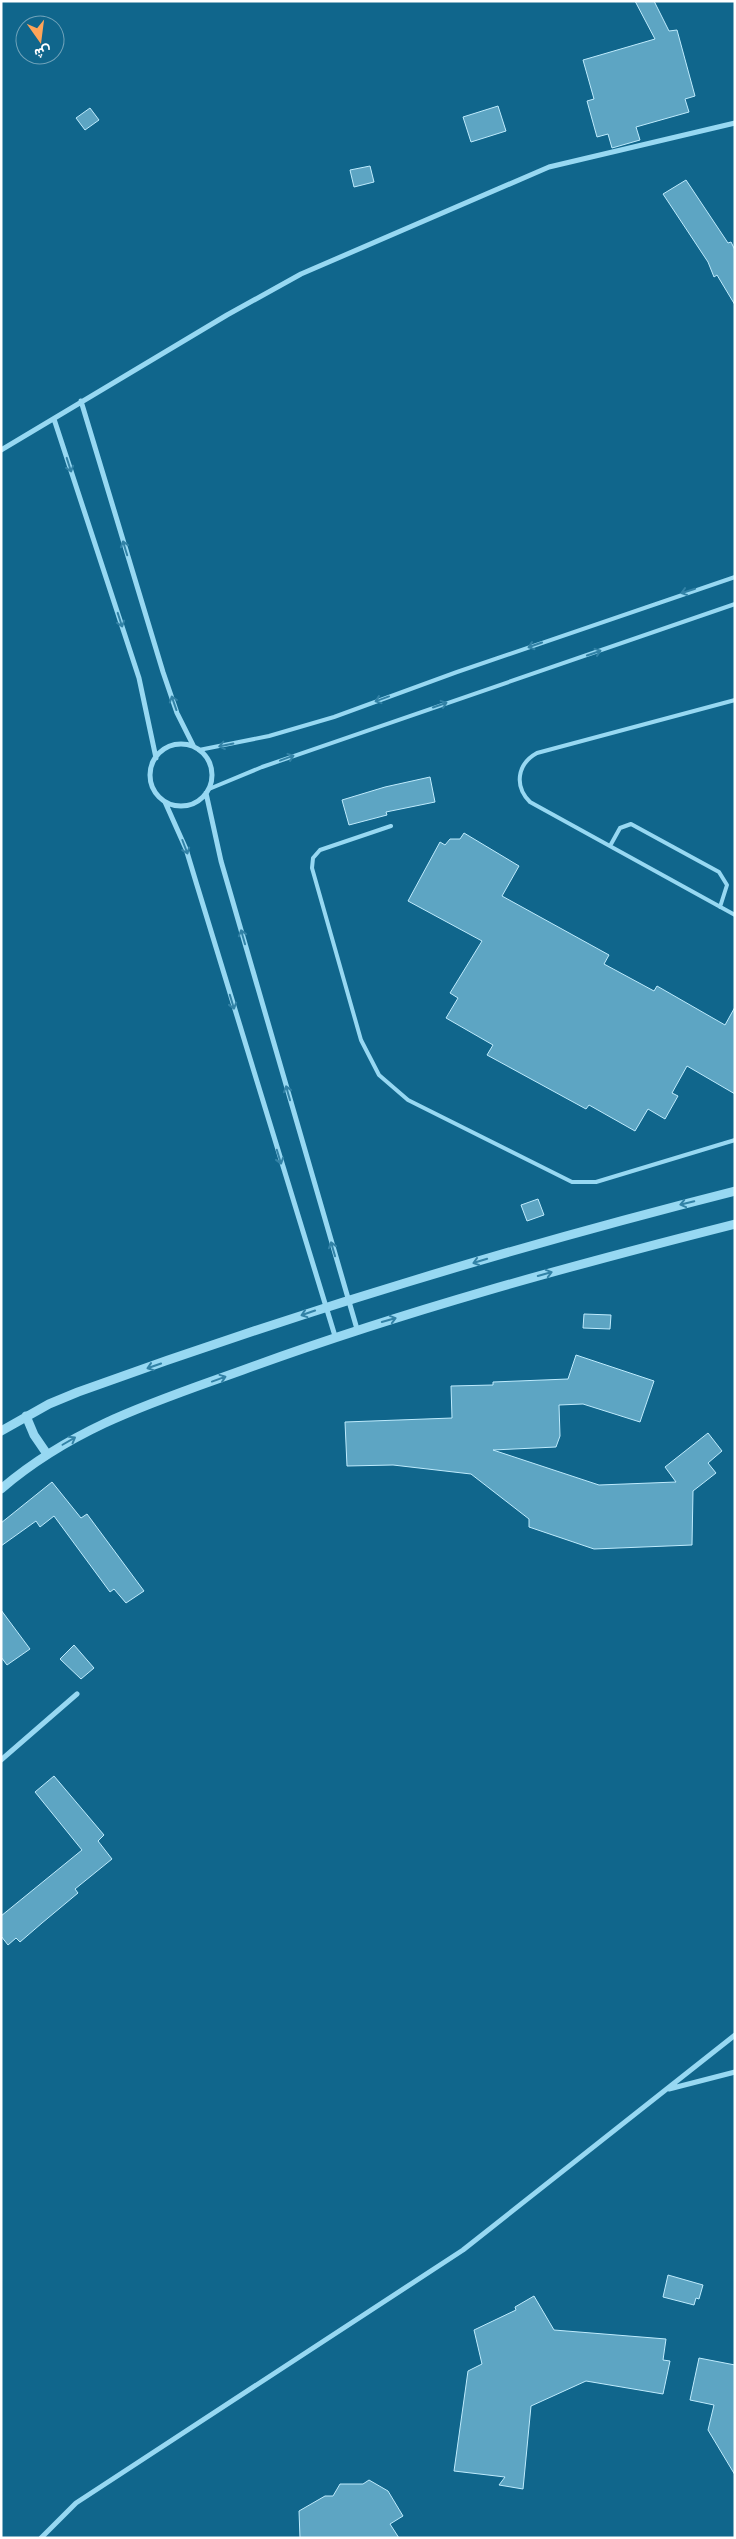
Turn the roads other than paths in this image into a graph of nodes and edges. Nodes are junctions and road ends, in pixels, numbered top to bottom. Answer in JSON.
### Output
{"nodes":[{"id":1,"x":735,"y":123,"type":"edge"},
{"id":2,"x":81,"y":402,"type":"junction"},
{"id":3,"x":54,"y":419,"type":"junction"},
{"id":4,"x":1,"y":450,"type":"edge"},
{"id":5,"x":735,"y":577,"type":"edge"},
{"id":6,"x":735,"y":604,"type":"edge"},
{"id":7,"x":735,"y":700,"type":"edge"},
{"id":8,"x":197,"y":748,"type":"junction"},
{"id":9,"x":156,"y":758,"type":"junction"},
{"id":10,"x":208,"y":791,"type":"junction"},
{"id":11,"x":166,"y":802,"type":"junction"},
{"id":12,"x":390,"y":826,"type":"dead end"},
{"id":13,"x":610,"y":846,"type":"junction"},
{"id":14,"x":720,"y":907,"type":"junction"},
{"id":15,"x":735,"y":915,"type":"edge"},
{"id":16,"x":735,"y":1140,"type":"edge"},
{"id":17,"x":735,"y":1191,"type":"edge"},
{"id":18,"x":735,"y":1224,"type":"edge"},
{"id":19,"x":347,"y":1301,"type":"junction"},
{"id":20,"x":325,"y":1308,"type":"junction"},
{"id":21,"x":356,"y":1329,"type":"junction"},
{"id":22,"x":335,"y":1336,"type":"junction"},
{"id":23,"x":26,"y":1416,"type":"junction"},
{"id":24,"x":1,"y":1431,"type":"edge"},
{"id":25,"x":47,"y":1454,"type":"junction"},
{"id":26,"x":1,"y":1489,"type":"edge"},
{"id":27,"x":77,"y":1694,"type":"dead end"},
{"id":28,"x":1,"y":1760,"type":"edge"},
{"id":29,"x":735,"y":2034,"type":"edge"},
{"id":30,"x":735,"y":2072,"type":"edge"},
{"id":31,"x":666,"y":2090,"type":"junction"},
{"id":32,"x":40,"y":2538,"type":"edge"}],
"edges":[{"from":1,"to":2,"type":"street"},
{"from":2,"to":3,"type":"street"},
{"from":8,"to":2,"type":"street","one_way":true},
{"from":3,"to":4,"type":"street"},
{"from":3,"to":9,"type":"street","one_way":true},
{"from":5,"to":8,"type":"lane","one_way":true},
{"from":10,"to":6,"type":"lane","one_way":true},
{"from":7,"to":13,"type":"lane"},
{"from":8,"to":9,"type":"street"},
{"from":8,"to":10,"type":"street"},
{"from":9,"to":11,"type":"street"},
{"from":10,"to":11,"type":"street"},
{"from":19,"to":10,"type":"street","one_way":true},
{"from":11,"to":20,"type":"street","one_way":true},
{"from":12,"to":16,"type":"lane"},
{"from":13,"to":14,"type":"lane"},
{"from":13,"to":14,"type":"lane"},
{"from":14,"to":15,"type":"lane"},
{"from":17,"to":19,"type":"street","one_way":true},
{"from":21,"to":18,"type":"street","one_way":true},
{"from":19,"to":20,"type":"street"},
{"from":19,"to":21,"type":"street"},
{"from":20,"to":22,"type":"street"},
{"from":20,"to":23,"type":"street","one_way":true},
{"from":21,"to":22,"type":"street"},
{"from":25,"to":22,"type":"street","one_way":true},
{"from":23,"to":24,"type":"street"},
{"from":23,"to":25,"type":"street"},
{"from":25,"to":26,"type":"street"},
{"from":27,"to":28,"type":"street"},
{"from":29,"to":31,"type":"street"},
{"from":30,"to":31,"type":"street"},
{"from":31,"to":32,"type":"street"}]}
